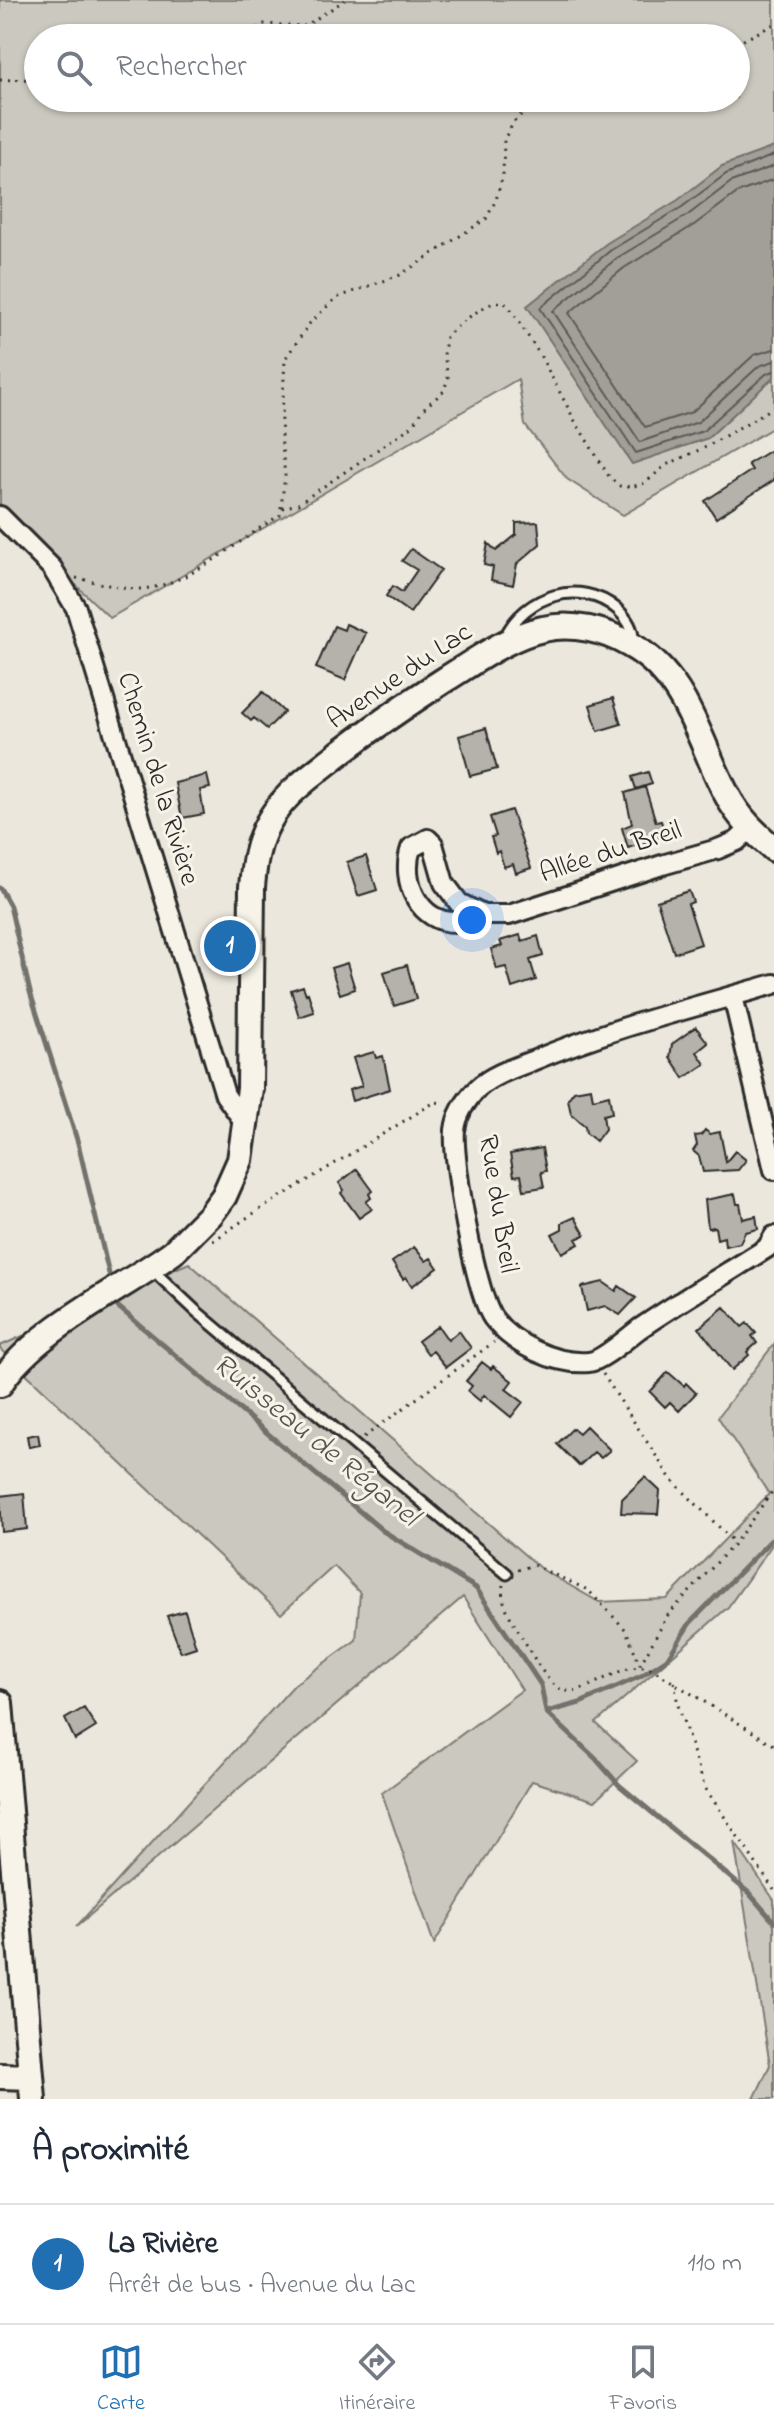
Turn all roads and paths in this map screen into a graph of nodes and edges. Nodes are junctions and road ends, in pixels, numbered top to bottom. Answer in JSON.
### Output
{"nodes":[{"id":1,"x":345,"y":0,"type":"edge"},
{"id":2,"x":308,"y":24,"type":"edge"},
{"id":3,"x":774,"y":24,"type":"edge"},
{"id":4,"x":750,"y":37,"type":"edge"},
{"id":5,"x":24,"y":79,"type":"edge"},
{"id":6,"x":0,"y":80,"type":"edge"},
{"id":7,"x":524,"y":112,"type":"edge"},
{"id":8,"x":774,"y":407,"type":"edge"},
{"id":9,"x":282,"y":508,"type":"junction"},
{"id":10,"x":0,"y":516,"type":"edge"},
{"id":11,"x":61,"y":581,"type":"junction"},
{"id":12,"x":504,"y":645,"type":"junction"},
{"id":13,"x":632,"y":645,"type":"junction"},
{"id":14,"x":750,"y":829,"type":"junction"},
{"id":15,"x":774,"y":849,"type":"edge"},
{"id":16,"x":483,"y":915,"type":"junction"},
{"id":17,"x":774,"y":984,"type":"edge"},
{"id":18,"x":733,"y":996,"type":"junction"},
{"id":19,"x":463,"y":1105,"type":"junction"},
{"id":20,"x":247,"y":1119,"type":"junction"},
{"id":21,"x":774,"y":1170,"type":"edge"},
{"id":22,"x":774,"y":1236,"type":"edge"},
{"id":23,"x":213,"y":1241,"type":"dead end"},
{"id":24,"x":153,"y":1267,"type":"junction"},
{"id":25,"x":506,"y":1333,"type":"junction"},
{"id":26,"x":593,"y":1362,"type":"junction"},
{"id":27,"x":0,"y":1383,"type":"edge"},
{"id":28,"x":354,"y":1444,"type":"junction"},
{"id":29,"x":774,"y":1489,"type":"edge"},
{"id":30,"x":735,"y":1543,"type":"junction"},
{"id":31,"x":507,"y":1574,"type":"junction"},
{"id":32,"x":640,"y":1665,"type":"junction"},
{"id":33,"x":674,"y":1682,"type":"junction"},
{"id":34,"x":0,"y":1703,"type":"edge"},
{"id":35,"x":774,"y":1745,"type":"edge"},
{"id":36,"x":774,"y":1890,"type":"edge"},
{"id":37,"x":0,"y":2076,"type":"edge"},
{"id":38,"x":32,"y":2088,"type":"edge"}],
"edges":[{"from":1,"to":2,"type":"path"},
{"from":3,"to":4,"type":"path"},
{"from":5,"to":6,"type":"path"},
{"from":7,"to":9,"type":"path"},
{"from":8,"to":9,"type":"path"},
{"from":9,"to":11,"type":"path"},
{"from":10,"to":11,"type":"street","name":"Chemin de la Rivière"},
{"from":11,"to":20,"type":"street","name":"Chemin de la Rivière"},
{"from":12,"to":13,"type":"street","name":"Avenue du Lac"},
{"from":12,"to":13,"type":"lane"},
{"from":12,"to":20,"type":"street","name":"Avenue du Lac"},
{"from":13,"to":14,"type":"street","name":"Avenue du Lac"},
{"from":14,"to":15,"type":"street","name":"Avenue du Lac"},
{"from":14,"to":16,"type":"street","name":"Allée du Breil"},
{"from":16,"to":16,"type":"street","name":"Allée du Breil"},
{"from":17,"to":18,"type":"street","name":"Rue du Breil"},
{"from":18,"to":19,"type":"street","name":"Rue du Breil"},
{"from":18,"to":21,"type":"street"},
{"from":19,"to":23,"type":"path"},
{"from":19,"to":25,"type":"street","name":"Rue du Breil"},
{"from":20,"to":24,"type":"street","name":"Avenue du Lac"},
{"from":22,"to":26,"type":"street"},
{"from":24,"to":27,"type":"street","name":"Avenue du Lac"},
{"from":24,"to":28,"type":"lane"},
{"from":25,"to":26,"type":"street","name":"Rue du Breil"},
{"from":25,"to":28,"type":"path"},
{"from":26,"to":30,"type":"path"},
{"from":28,"to":31,"type":"lane"},
{"from":29,"to":30,"type":"path"},
{"from":30,"to":32,"type":"path"},
{"from":31,"to":32,"type":"path"},
{"from":31,"to":32,"type":"path"},
{"from":32,"to":33,"type":"path"},
{"from":33,"to":35,"type":"path"},
{"from":33,"to":36,"type":"path"},
{"from":34,"to":38,"type":"street"},
{"from":37,"to":38,"type":"street"}]}
